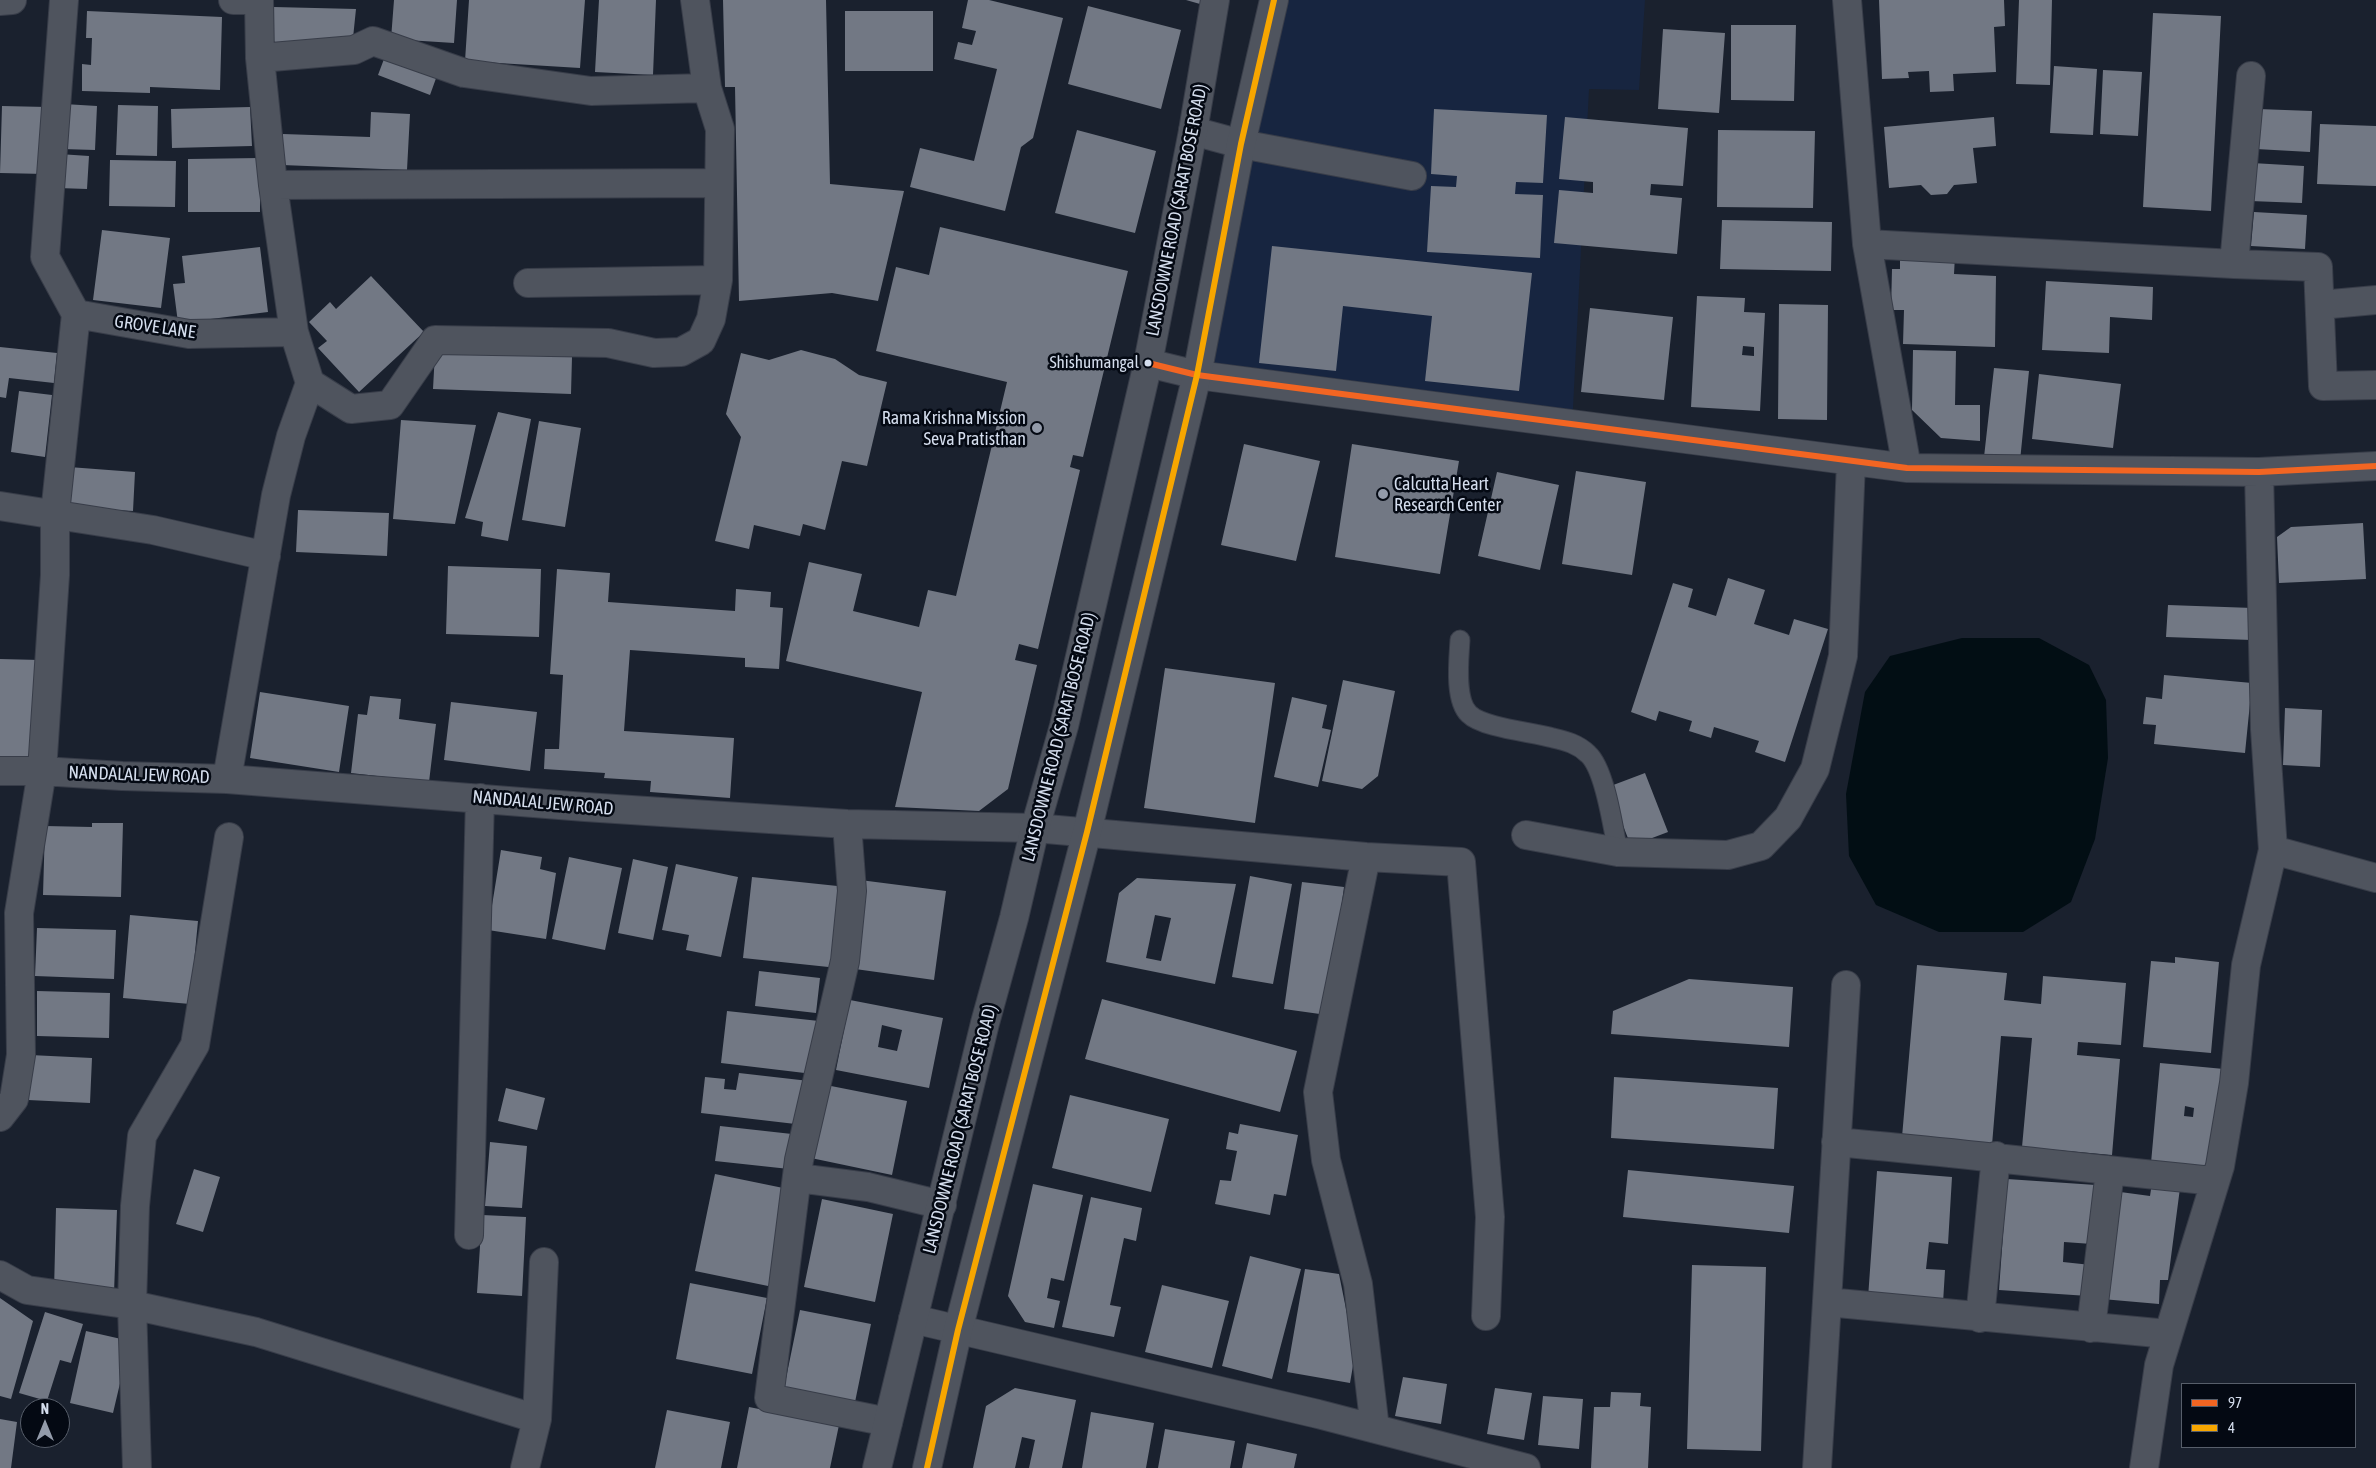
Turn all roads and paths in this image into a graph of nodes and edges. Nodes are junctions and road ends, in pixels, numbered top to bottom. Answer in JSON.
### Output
{"nodes":[{"id":1,"x":12,"y":0,"type":"edge"},
{"id":2,"x":64,"y":0,"type":"edge"},
{"id":3,"x":233,"y":0,"type":"edge"},
{"id":4,"x":259,"y":0,"type":"edge"},
{"id":5,"x":695,"y":0,"type":"edge"},
{"id":6,"x":1215,"y":0,"type":"edge"},
{"id":7,"x":1274,"y":0,"type":"edge"},
{"id":8,"x":1847,"y":0,"type":"edge"},
{"id":9,"x":0,"y":1,"type":"edge"},
{"id":10,"x":260,"y":58,"type":"junction"},
{"id":11,"x":2250,"y":76,"type":"dead end"},
{"id":12,"x":707,"y":88,"type":"junction"},
{"id":13,"x":1193,"y":131,"type":"junction"},
{"id":14,"x":1242,"y":144,"type":"junction"},
{"id":15,"x":1412,"y":176,"type":"dead end"},
{"id":16,"x":718,"y":183,"type":"junction"},
{"id":17,"x":273,"y":185,"type":"junction"},
{"id":18,"x":1867,"y":244,"type":"junction"},
{"id":19,"x":2234,"y":264,"type":"junction"},
{"id":20,"x":718,"y":280,"type":"junction"},
{"id":21,"x":528,"y":283,"type":"dead end"},
{"id":22,"x":2376,"y":300,"type":"edge"},
{"id":23,"x":2320,"y":305,"type":"junction"},
{"id":24,"x":76,"y":314,"type":"junction"},
{"id":25,"x":294,"y":332,"type":"junction"},
{"id":26,"x":1148,"y":363,"type":"junction"},
{"id":27,"x":1197,"y":375,"type":"junction"},
{"id":28,"x":310,"y":383,"type":"junction"},
{"id":29,"x":2376,"y":385,"type":"edge"},
{"id":30,"x":1851,"y":462,"type":"junction"},
{"id":31,"x":2376,"y":466,"type":"edge"},
{"id":32,"x":1907,"y":468,"type":"junction"},
{"id":33,"x":2260,"y":472,"type":"junction"},
{"id":34,"x":0,"y":506,"type":"edge"},
{"id":35,"x":55,"y":514,"type":"junction"},
{"id":36,"x":266,"y":556,"type":"junction"},
{"id":37,"x":1460,"y":640,"type":"dead end"},
{"id":38,"x":42,"y":771,"type":"junction"},
{"id":39,"x":0,"y":772,"type":"edge"},
{"id":40,"x":227,"y":779,"type":"junction"},
{"id":41,"x":480,"y":798,"type":"junction"},
{"id":42,"x":847,"y":824,"type":"junction"},
{"id":43,"x":1035,"y":828,"type":"junction"},
{"id":44,"x":1087,"y":832,"type":"junction"},
{"id":45,"x":1526,"y":835,"type":"dead end"},
{"id":46,"x":229,"y":837,"type":"dead end"},
{"id":47,"x":2273,"y":850,"type":"junction"},
{"id":48,"x":1618,"y":852,"type":"junction"},
{"id":49,"x":1366,"y":857,"type":"junction"},
{"id":50,"x":2376,"y":878,"type":"edge"},
{"id":51,"x":1846,"y":985,"type":"dead end"},
{"id":52,"x":0,"y":1117,"type":"edge"},
{"id":53,"x":1836,"y":1142,"type":"junction"},
{"id":54,"x":1996,"y":1156,"type":"junction"},
{"id":55,"x":2110,"y":1171,"type":"junction"},
{"id":56,"x":798,"y":1178,"type":"junction"},
{"id":57,"x":2215,"y":1182,"type":"junction"},
{"id":58,"x":942,"y":1205,"type":"junction"},
{"id":59,"x":469,"y":1235,"type":"dead end"},
{"id":60,"x":544,"y":1262,"type":"dead end"},
{"id":61,"x":0,"y":1275,"type":"edge"},
{"id":62,"x":1827,"y":1302,"type":"junction"},
{"id":63,"x":132,"y":1305,"type":"junction"},
{"id":64,"x":1486,"y":1316,"type":"dead end"},
{"id":65,"x":1980,"y":1318,"type":"junction"},
{"id":66,"x":913,"y":1319,"type":"junction"},
{"id":67,"x":2091,"y":1328,"type":"junction"},
{"id":68,"x":958,"y":1330,"type":"junction"},
{"id":69,"x":2168,"y":1334,"type":"junction"},
{"id":70,"x":537,"y":1419,"type":"junction"},
{"id":71,"x":888,"y":1422,"type":"junction"},
{"id":72,"x":1375,"y":1429,"type":"junction"},
{"id":73,"x":137,"y":1468,"type":"edge"},
{"id":74,"x":525,"y":1468,"type":"edge"},
{"id":75,"x":877,"y":1468,"type":"edge"},
{"id":76,"x":927,"y":1468,"type":"edge"},
{"id":77,"x":1526,"y":1468,"type":"edge"},
{"id":78,"x":1816,"y":1468,"type":"edge"},
{"id":79,"x":2144,"y":1468,"type":"edge"}],
"edges":[{"from":1,"to":9,"type":"street"},
{"from":2,"to":24,"type":"street"},
{"from":3,"to":4,"type":"street"},
{"from":4,"to":10,"type":"street"},
{"from":5,"to":12,"type":"street"},
{"from":6,"to":13,"type":"street","name":"LANSDOWNE ROAD (SARAT BOSE ROAD)"},
{"from":7,"to":14,"type":"street"},
{"from":8,"to":18,"type":"street"},
{"from":10,"to":12,"type":"street"},
{"from":10,"to":17,"type":"street"},
{"from":11,"to":19,"type":"street"},
{"from":12,"to":16,"type":"street"},
{"from":13,"to":14,"type":"street"},
{"from":13,"to":26,"type":"street","name":"LANSDOWNE ROAD (SARAT BOSE ROAD)"},
{"from":14,"to":15,"type":"street"},
{"from":14,"to":27,"type":"street"},
{"from":16,"to":17,"type":"street"},
{"from":16,"to":20,"type":"street"},
{"from":17,"to":25,"type":"street"},
{"from":18,"to":19,"type":"street"},
{"from":18,"to":32,"type":"street"},
{"from":19,"to":23,"type":"street"},
{"from":20,"to":21,"type":"street"},
{"from":20,"to":28,"type":"street"},
{"from":22,"to":23,"type":"street"},
{"from":23,"to":29,"type":"street"},
{"from":24,"to":25,"type":"street","name":"GROVE LANE"},
{"from":24,"to":35,"type":"street"},
{"from":25,"to":28,"type":"street"},
{"from":26,"to":27,"type":"street"},
{"from":26,"to":43,"type":"street","name":"LANSDOWNE ROAD (SARAT BOSE ROAD)"},
{"from":27,"to":30,"type":"street"},
{"from":27,"to":44,"type":"street"},
{"from":28,"to":36,"type":"street"},
{"from":30,"to":32,"type":"street"},
{"from":30,"to":48,"type":"street"},
{"from":31,"to":33,"type":"street"},
{"from":32,"to":33,"type":"street"},
{"from":33,"to":47,"type":"street"},
{"from":34,"to":35,"type":"street"},
{"from":35,"to":36,"type":"street"},
{"from":35,"to":38,"type":"street"},
{"from":36,"to":40,"type":"street"},
{"from":37,"to":48,"type":"lane"},
{"from":38,"to":39,"type":"street","name":"NANDALAL JEW ROAD"},
{"from":38,"to":40,"type":"street","name":"NANDALAL JEW ROAD"},
{"from":38,"to":52,"type":"street"},
{"from":40,"to":41,"type":"street","name":"NANDALAL JEW ROAD"},
{"from":41,"to":42,"type":"street","name":"NANDALAL JEW ROAD"},
{"from":41,"to":59,"type":"street"},
{"from":42,"to":43,"type":"street","name":"NANDALAL JEW ROAD"},
{"from":42,"to":56,"type":"street"},
{"from":43,"to":44,"type":"street","name":"NANDALAL JEW ROAD"},
{"from":43,"to":58,"type":"street","name":"LANSDOWNE ROAD (SARAT BOSE ROAD)"},
{"from":44,"to":49,"type":"street","name":"NANDALAL JEW ROAD"},
{"from":44,"to":68,"type":"street"},
{"from":45,"to":48,"type":"street"},
{"from":46,"to":63,"type":"street"},
{"from":47,"to":50,"type":"street"},
{"from":47,"to":57,"type":"street"},
{"from":49,"to":64,"type":"street","name":"NANDALAL JEW ROAD"},
{"from":49,"to":72,"type":"street"},
{"from":51,"to":53,"type":"street"},
{"from":53,"to":54,"type":"street"},
{"from":53,"to":62,"type":"street"},
{"from":54,"to":55,"type":"street"},
{"from":54,"to":65,"type":"street"},
{"from":55,"to":57,"type":"street"},
{"from":55,"to":67,"type":"street"},
{"from":56,"to":58,"type":"street"},
{"from":56,"to":71,"type":"street"},
{"from":57,"to":69,"type":"street"},
{"from":58,"to":66,"type":"street","name":"LANSDOWNE ROAD (SARAT BOSE ROAD)"},
{"from":60,"to":70,"type":"street"},
{"from":61,"to":63,"type":"street"},
{"from":62,"to":65,"type":"street"},
{"from":62,"to":78,"type":"street"},
{"from":63,"to":70,"type":"street"},
{"from":63,"to":73,"type":"street"},
{"from":65,"to":67,"type":"street"},
{"from":66,"to":68,"type":"street"},
{"from":66,"to":71,"type":"street","name":"LANSDOWNE ROAD (SARAT BOSE ROAD)"},
{"from":67,"to":69,"type":"street"},
{"from":68,"to":72,"type":"street"},
{"from":68,"to":76,"type":"street"},
{"from":69,"to":79,"type":"street"},
{"from":70,"to":74,"type":"street"},
{"from":71,"to":75,"type":"street","name":"LANSDOWNE ROAD (SARAT BOSE ROAD)"},
{"from":72,"to":77,"type":"street"}]}
